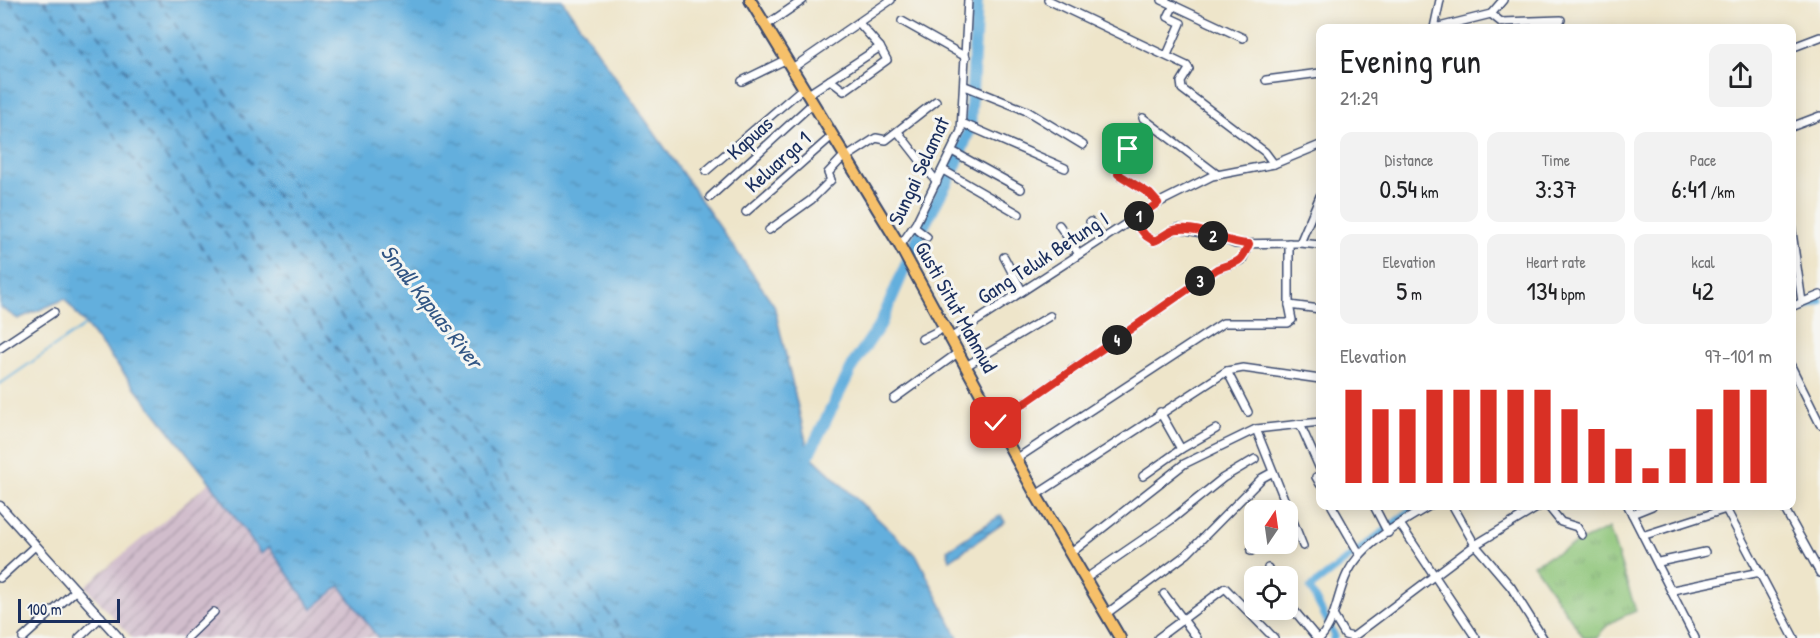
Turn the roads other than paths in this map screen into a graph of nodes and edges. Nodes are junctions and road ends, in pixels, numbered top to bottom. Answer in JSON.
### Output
{"nodes":[{"id":1,"x":750,"y":0,"type":"edge"},
{"id":2,"x":803,"y":0,"type":"edge"},
{"id":3,"x":891,"y":0,"type":"edge"},
{"id":4,"x":968,"y":0,"type":"edge"},
{"id":5,"x":1048,"y":0,"type":"edge"},
{"id":6,"x":1162,"y":0,"type":"edge"},
{"id":7,"x":1440,"y":0,"type":"edge"},
{"id":8,"x":1502,"y":2,"type":"edge"},
{"id":9,"x":1174,"y":5,"type":"junction"},
{"id":10,"x":1491,"y":14,"type":"junction"},
{"id":11,"x":1561,"y":20,"type":"dead end"},
{"id":12,"x":902,"y":21,"type":"dead end"},
{"id":13,"x":860,"y":22,"type":"junction"},
{"id":14,"x":1436,"y":24,"type":"edge"},
{"id":15,"x":1451,"y":24,"type":"edge"},
{"id":16,"x":765,"y":26,"type":"junction"},
{"id":17,"x":1820,"y":37,"type":"edge"},
{"id":18,"x":1243,"y":38,"type":"dead end"},
{"id":19,"x":1796,"y":46,"type":"edge"},
{"id":20,"x":880,"y":47,"type":"junction"},
{"id":21,"x":1167,"y":55,"type":"junction"},
{"id":22,"x":966,"y":57,"type":"junction"},
{"id":23,"x":788,"y":64,"type":"junction"},
{"id":24,"x":1316,"y":74,"type":"edge"},
{"id":25,"x":830,"y":80,"type":"junction"},
{"id":26,"x":1266,"y":80,"type":"dead end"},
{"id":27,"x":742,"y":81,"type":"dead end"},
{"id":28,"x":967,"y":87,"type":"junction"},
{"id":29,"x":807,"y":96,"type":"junction"},
{"id":30,"x":936,"y":101,"type":"dead end"},
{"id":31,"x":1820,"y":116,"type":"edge"},
{"id":32,"x":1143,"y":118,"type":"dead end"},
{"id":33,"x":968,"y":125,"type":"junction"},
{"id":34,"x":1796,"y":125,"type":"edge"},
{"id":35,"x":898,"y":132,"type":"junction"},
{"id":36,"x":832,"y":136,"type":"junction"},
{"id":37,"x":1113,"y":139,"type":"dead end"},
{"id":38,"x":1083,"y":145,"type":"dead end"},
{"id":39,"x":1316,"y":147,"type":"edge"},
{"id":40,"x":953,"y":152,"type":"junction"},
{"id":41,"x":845,"y":157,"type":"junction"},
{"id":42,"x":1274,"y":164,"type":"junction"},
{"id":43,"x":1065,"y":168,"type":"dead end"},
{"id":44,"x":706,"y":171,"type":"dead end"},
{"id":45,"x":944,"y":172,"type":"junction"},
{"id":46,"x":1218,"y":175,"type":"junction"},
{"id":47,"x":936,"y":182,"type":"junction"},
{"id":48,"x":1021,"y":189,"type":"dead end"},
{"id":49,"x":710,"y":197,"type":"dead end"},
{"id":50,"x":1158,"y":203,"type":"junction"},
{"id":51,"x":1316,"y":205,"type":"edge"},
{"id":52,"x":746,"y":212,"type":"dead end"},
{"id":53,"x":1019,"y":214,"type":"dead end"},
{"id":54,"x":1133,"y":220,"type":"junction"},
{"id":55,"x":1090,"y":222,"type":"dead end"},
{"id":56,"x":1059,"y":225,"type":"dead end"},
{"id":57,"x":769,"y":230,"type":"dead end"},
{"id":58,"x":1104,"y":239,"type":"junction"},
{"id":59,"x":1288,"y":243,"type":"junction"},
{"id":60,"x":1300,"y":243,"type":"junction"},
{"id":61,"x":1249,"y":244,"type":"junction"},
{"id":62,"x":1316,"y":245,"type":"edge"},
{"id":63,"x":901,"y":248,"type":"junction"},
{"id":64,"x":1079,"y":254,"type":"junction"},
{"id":65,"x":1004,"y":257,"type":"dead end"},
{"id":66,"x":1796,"y":260,"type":"edge"},
{"id":67,"x":1022,"y":291,"type":"junction"},
{"id":68,"x":1820,"y":295,"type":"edge"},
{"id":69,"x":1802,"y":302,"type":"junction"},
{"id":70,"x":1289,"y":304,"type":"junction"},
{"id":71,"x":1796,"y":305,"type":"edge"},
{"id":72,"x":1316,"y":308,"type":"edge"},
{"id":73,"x":54,"y":312,"type":"dead end"},
{"id":74,"x":1050,"y":316,"type":"dead end"},
{"id":75,"x":946,"y":327,"type":"junction"},
{"id":76,"x":952,"y":337,"type":"junction"},
{"id":77,"x":922,"y":339,"type":"dead end"},
{"id":78,"x":0,"y":348,"type":"edge"},
{"id":79,"x":959,"y":352,"type":"junction"},
{"id":80,"x":966,"y":366,"type":"junction"},
{"id":81,"x":1227,"y":371,"type":"junction"},
{"id":82,"x":1796,"y":376,"type":"edge"},
{"id":83,"x":1316,"y":378,"type":"edge"},
{"id":84,"x":894,"y":399,"type":"dead end"},
{"id":85,"x":1160,"y":412,"type":"junction"},
{"id":86,"x":1248,"y":412,"type":"dead end"},
{"id":87,"x":1316,"y":422,"type":"edge"},
{"id":88,"x":996,"y":423,"type":"junction"},
{"id":89,"x":1300,"y":424,"type":"junction"},
{"id":90,"x":1820,"y":424,"type":"edge"},
{"id":91,"x":1216,"y":429,"type":"dead end"},
{"id":92,"x":1256,"y":429,"type":"junction"},
{"id":93,"x":1181,"y":449,"type":"junction"},
{"id":94,"x":1016,"y":459,"type":"junction"},
{"id":95,"x":1255,"y":459,"type":"dead end"},
{"id":96,"x":1316,"y":460,"type":"edge"},
{"id":97,"x":1273,"y":472,"type":"junction"},
{"id":98,"x":1143,"y":476,"type":"dead end"},
{"id":99,"x":1036,"y":495,"type":"junction"},
{"id":100,"x":1282,"y":500,"type":"edge"},
{"id":101,"x":1,"y":509,"type":"edge"},
{"id":102,"x":1334,"y":510,"type":"edge"},
{"id":103,"x":1376,"y":510,"type":"edge"},
{"id":104,"x":1423,"y":510,"type":"edge"},
{"id":105,"x":1455,"y":510,"type":"edge"},
{"id":106,"x":1533,"y":510,"type":"edge"},
{"id":107,"x":1551,"y":510,"type":"edge"},
{"id":108,"x":1630,"y":510,"type":"edge"},
{"id":109,"x":1642,"y":510,"type":"edge"},
{"id":110,"x":1716,"y":510,"type":"edge"},
{"id":111,"x":1727,"y":510,"type":"edge"},
{"id":112,"x":1785,"y":510,"type":"edge"},
{"id":113,"x":1632,"y":514,"type":"junction"},
{"id":114,"x":1400,"y":524,"type":"junction"},
{"id":115,"x":1388,"y":533,"type":"junction"},
{"id":116,"x":1582,"y":535,"type":"dead end"},
{"id":117,"x":1645,"y":535,"type":"junction"},
{"id":118,"x":1298,"y":538,"type":"edge"},
{"id":119,"x":1475,"y":545,"type":"junction"},
{"id":120,"x":35,"y":546,"type":"junction"},
{"id":121,"x":1303,"y":546,"type":"dead end"},
{"id":122,"x":1357,"y":552,"type":"junction"},
{"id":123,"x":1705,"y":552,"type":"dead end"},
{"id":124,"x":1071,"y":553,"type":"junction"},
{"id":125,"x":1659,"y":562,"type":"junction"},
{"id":126,"x":1760,"y":572,"type":"junction"},
{"id":127,"x":1820,"y":573,"type":"edge"},
{"id":128,"x":1435,"y":576,"type":"junction"},
{"id":129,"x":0,"y":578,"type":"edge"},
{"id":130,"x":1085,"y":579,"type":"junction"},
{"id":131,"x":76,"y":590,"type":"junction"},
{"id":132,"x":1673,"y":590,"type":"junction"},
{"id":133,"x":1164,"y":594,"type":"dead end"},
{"id":134,"x":1244,"y":607,"type":"edge"},
{"id":135,"x":214,"y":612,"type":"dead end"},
{"id":136,"x":1298,"y":613,"type":"edge"},
{"id":137,"x":1106,"y":614,"type":"junction"},
{"id":138,"x":1333,"y":616,"type":"junction"},
{"id":139,"x":101,"y":617,"type":"junction"},
{"id":140,"x":1257,"y":620,"type":"edge"},
{"id":141,"x":1183,"y":621,"type":"junction"},
{"id":142,"x":1320,"y":636,"type":"edge"},
{"id":143,"x":23,"y":638,"type":"edge"},
{"id":144,"x":79,"y":638,"type":"edge"},
{"id":145,"x":119,"y":638,"type":"edge"},
{"id":146,"x":187,"y":638,"type":"edge"},
{"id":147,"x":1120,"y":638,"type":"edge"},
{"id":148,"x":1158,"y":638,"type":"edge"},
{"id":149,"x":1197,"y":638,"type":"edge"},
{"id":150,"x":1274,"y":638,"type":"edge"},
{"id":151,"x":1476,"y":638,"type":"edge"},
{"id":152,"x":1543,"y":638,"type":"edge"},
{"id":153,"x":1695,"y":638,"type":"edge"},
{"id":154,"x":1794,"y":638,"type":"edge"}],
"edges":[{"from":1,"to":16,"type":"highway","name":"Gusti Situt Mahmud"},
{"from":2,"to":16,"type":"street"},
{"from":3,"to":13,"type":"street"},
{"from":4,"to":22,"type":"street","name":"Sungai Selamat"},
{"from":5,"to":21,"type":"street"},
{"from":6,"to":9,"type":"street"},
{"from":7,"to":14,"type":"street"},
{"from":8,"to":10,"type":"street"},
{"from":9,"to":18,"type":"street"},
{"from":9,"to":21,"type":"street"},
{"from":10,"to":11,"type":"street"},
{"from":10,"to":15,"type":"street"},
{"from":12,"to":22,"type":"street"},
{"from":13,"to":20,"type":"street"},
{"from":13,"to":23,"type":"street"},
{"from":16,"to":23,"type":"highway","name":"Gusti Situt Mahmud"},
{"from":17,"to":19,"type":"street"},
{"from":20,"to":25,"type":"street"},
{"from":20,"to":25,"type":"street"},
{"from":21,"to":42,"type":"street"},
{"from":22,"to":28,"type":"street","name":"Sungai Selamat"},
{"from":23,"to":27,"type":"street"},
{"from":23,"to":29,"type":"highway","name":"Gusti Situt Mahmud"},
{"from":24,"to":26,"type":"street"},
{"from":25,"to":29,"type":"street"},
{"from":28,"to":33,"type":"street","name":"Sungai Selamat"},
{"from":28,"to":38,"type":"street"},
{"from":29,"to":36,"type":"highway","name":"Gusti Situt Mahmud"},
{"from":29,"to":44,"type":"street"},
{"from":29,"to":49,"type":"street","name":"Kapuas"},
{"from":30,"to":35,"type":"street"},
{"from":31,"to":34,"type":"street"},
{"from":32,"to":46,"type":"street"},
{"from":33,"to":40,"type":"street","name":"Sungai Selamat"},
{"from":33,"to":43,"type":"street"},
{"from":35,"to":41,"type":"street"},
{"from":35,"to":47,"type":"street"},
{"from":36,"to":41,"type":"highway","name":"Gusti Situt Mahmud"},
{"from":36,"to":52,"type":"street","name":"Keluarga 1"},
{"from":37,"to":50,"type":"street"},
{"from":39,"to":42,"type":"street","name":"Gang Teluk Betung I"},
{"from":40,"to":45,"type":"street","name":"Sungai Selamat"},
{"from":40,"to":48,"type":"street"},
{"from":41,"to":57,"type":"street"},
{"from":41,"to":63,"type":"highway","name":"Gusti Situt Mahmud"},
{"from":42,"to":46,"type":"street","name":"Gang Teluk Betung I"},
{"from":45,"to":47,"type":"street","name":"Sungai Selamat"},
{"from":45,"to":53,"type":"street"},
{"from":46,"to":50,"type":"street","name":"Gang Teluk Betung I"},
{"from":47,"to":63,"type":"street","name":"Sungai Selamat"},
{"from":50,"to":54,"type":"street","name":"Gang Teluk Betung I"},
{"from":51,"to":60,"type":"street"},
{"from":54,"to":58,"type":"street","name":"Gang Teluk Betung I"},
{"from":54,"to":61,"type":"street"},
{"from":55,"to":58,"type":"street"},
{"from":56,"to":64,"type":"street"},
{"from":58,"to":64,"type":"street","name":"Gang Teluk Betung I"},
{"from":59,"to":60,"type":"street"},
{"from":59,"to":61,"type":"street"},
{"from":59,"to":70,"type":"street"},
{"from":60,"to":62,"type":"street"},
{"from":61,"to":88,"type":"street"},
{"from":63,"to":75,"type":"highway","name":"Gusti Situt Mahmud"},
{"from":64,"to":67,"type":"street","name":"Gang Teluk Betung I"},
{"from":65,"to":67,"type":"street"},
{"from":66,"to":69,"type":"street"},
{"from":67,"to":76,"type":"street","name":"Gang Teluk Betung I"},
{"from":68,"to":69,"type":"street"},
{"from":69,"to":71,"type":"street"},
{"from":70,"to":72,"type":"street"},
{"from":70,"to":94,"type":"street"},
{"from":73,"to":78,"type":"street"},
{"from":74,"to":80,"type":"street"},
{"from":75,"to":76,"type":"highway","name":"Gusti Situt Mahmud"},
{"from":75,"to":77,"type":"street"},
{"from":76,"to":79,"type":"highway","name":"Gusti Situt Mahmud"},
{"from":79,"to":80,"type":"highway","name":"Gusti Situt Mahmud"},
{"from":79,"to":84,"type":"street"},
{"from":80,"to":88,"type":"highway","name":"Gusti Situt Mahmud"},
{"from":81,"to":83,"type":"street"},
{"from":81,"to":85,"type":"street"},
{"from":81,"to":86,"type":"street"},
{"from":82,"to":90,"type":"street"},
{"from":85,"to":93,"type":"street"},
{"from":85,"to":99,"type":"street"},
{"from":87,"to":89,"type":"street"},
{"from":88,"to":94,"type":"highway","name":"Gusti Situt Mahmud"},
{"from":89,"to":92,"type":"street"},
{"from":89,"to":96,"type":"street"},
{"from":91,"to":93,"type":"street"},
{"from":92,"to":97,"type":"street"},
{"from":92,"to":124,"type":"street"},
{"from":93,"to":98,"type":"street"},
{"from":94,"to":99,"type":"highway","name":"Gusti Situt Mahmud"},
{"from":95,"to":130,"type":"street"},
{"from":97,"to":100,"type":"street"},
{"from":97,"to":137,"type":"street"},
{"from":99,"to":124,"type":"highway","name":"Gusti Situt Mahmud"},
{"from":101,"to":120,"type":"street"},
{"from":102,"to":122,"type":"street"},
{"from":103,"to":115,"type":"street"},
{"from":104,"to":114,"type":"street"},
{"from":105,"to":119,"type":"street"},
{"from":106,"to":119,"type":"street"},
{"from":107,"to":116,"type":"street"},
{"from":108,"to":113,"type":"street"},
{"from":109,"to":113,"type":"street"},
{"from":110,"to":117,"type":"street"},
{"from":111,"to":126,"type":"street"},
{"from":112,"to":127,"type":"street"},
{"from":113,"to":117,"type":"street"},
{"from":114,"to":115,"type":"street"},
{"from":114,"to":128,"type":"street"},
{"from":115,"to":122,"type":"street"},
{"from":117,"to":125,"type":"street"},
{"from":118,"to":121,"type":"street"},
{"from":119,"to":128,"type":"street"},
{"from":119,"to":152,"type":"street"},
{"from":120,"to":129,"type":"street"},
{"from":120,"to":131,"type":"street"},
{"from":122,"to":138,"type":"street"},
{"from":123,"to":125,"type":"street"},
{"from":124,"to":130,"type":"highway","name":"Gusti Situt Mahmud"},
{"from":125,"to":132,"type":"street"},
{"from":126,"to":132,"type":"street"},
{"from":126,"to":154,"type":"street"},
{"from":128,"to":138,"type":"street"},
{"from":128,"to":151,"type":"street"},
{"from":130,"to":137,"type":"highway","name":"Gusti Situt Mahmud"},
{"from":131,"to":139,"type":"street"},
{"from":131,"to":143,"type":"street"},
{"from":132,"to":153,"type":"street"},
{"from":133,"to":141,"type":"street"},
{"from":134,"to":141,"type":"street"},
{"from":135,"to":146,"type":"street"},
{"from":136,"to":142,"type":"street"},
{"from":137,"to":147,"type":"highway","name":"Gusti Situt Mahmud"},
{"from":138,"to":142,"type":"street"},
{"from":139,"to":144,"type":"street"},
{"from":139,"to":145,"type":"street"},
{"from":140,"to":150,"type":"street"},
{"from":141,"to":148,"type":"street"},
{"from":141,"to":149,"type":"street"}]}
